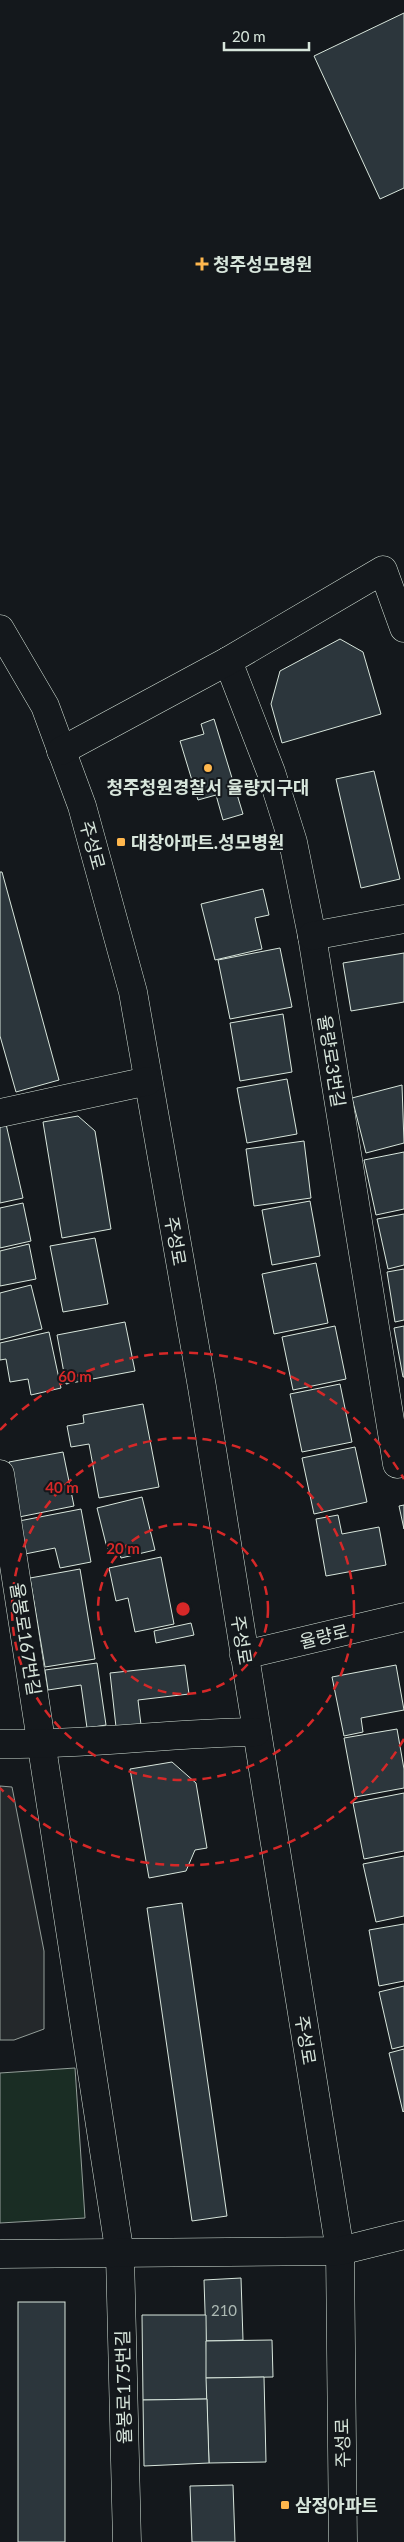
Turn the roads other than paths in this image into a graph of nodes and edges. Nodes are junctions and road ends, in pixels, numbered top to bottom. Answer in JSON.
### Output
{"nodes":[{"id":1,"x":404,"y":628,"type":"edge"},
{"id":2,"x":0,"y":629,"type":"edge"},
{"id":3,"x":228,"y":661,"type":"junction"},
{"id":4,"x":61,"y":751,"type":"junction"},
{"id":5,"x":404,"y":919,"type":"edge"},
{"id":6,"x":312,"y":936,"type":"junction"},
{"id":7,"x":148,"y":1081,"type":"junction"},
{"id":8,"x":0,"y":1113,"type":"edge"},
{"id":9,"x":404,"y":1462,"type":"edge"},
{"id":10,"x":0,"y":1474,"type":"edge"},
{"id":11,"x":9,"y":1585,"type":"edge"},
{"id":12,"x":404,"y":1617,"type":"edge"},
{"id":13,"x":244,"y":1655,"type":"junction"},
{"id":14,"x":256,"y":1732,"type":"junction"},
{"id":15,"x":0,"y":1744,"type":"edge"},
{"id":16,"x":43,"y":1745,"type":"junction"},
{"id":17,"x":81,"y":1996,"type":"joint"},
{"id":18,"x":404,"y":2235,"type":"edge"},
{"id":19,"x":340,"y":2251,"type":"junction"},
{"id":20,"x":0,"y":2254,"type":"edge"},
{"id":21,"x":120,"y":2254,"type":"junction"},
{"id":22,"x":127,"y":2531,"type":"edge"},
{"id":23,"x":343,"y":2542,"type":"edge"}],
"edges":[{"from":1,"to":3,"type":"street"},
{"from":2,"to":4,"type":"street","name":"주성로"},
{"from":3,"to":4,"type":"street"},
{"from":3,"to":6,"type":"street","name":"율량로3번길"},
{"from":4,"to":7,"type":"street","name":"주성로"},
{"from":5,"to":6,"type":"street"},
{"from":6,"to":9,"type":"street","name":"율량로3번길"},
{"from":7,"to":8,"type":"street"},
{"from":7,"to":13,"type":"street","name":"주성로"},
{"from":10,"to":11,"type":"street","name":"율봉로167번길"},
{"from":11,"to":16,"type":"street","name":"율봉로167번길"},
{"from":12,"to":13,"type":"street","name":"율량로"},
{"from":13,"to":14,"type":"street","name":"주성로"},
{"from":14,"to":16,"type":"street"},
{"from":14,"to":19,"type":"street","name":"주성로"},
{"from":15,"to":16,"type":"street"},
{"from":16,"to":17,"type":"street","name":"율봉로167번길"},
{"from":17,"to":21,"type":"street","name":"율봉로175번길"},
{"from":18,"to":19,"type":"street"},
{"from":19,"to":21,"type":"street"},
{"from":19,"to":23,"type":"street","name":"주성로"},
{"from":20,"to":21,"type":"street"},
{"from":21,"to":22,"type":"street","name":"율봉로175번길"}]}
